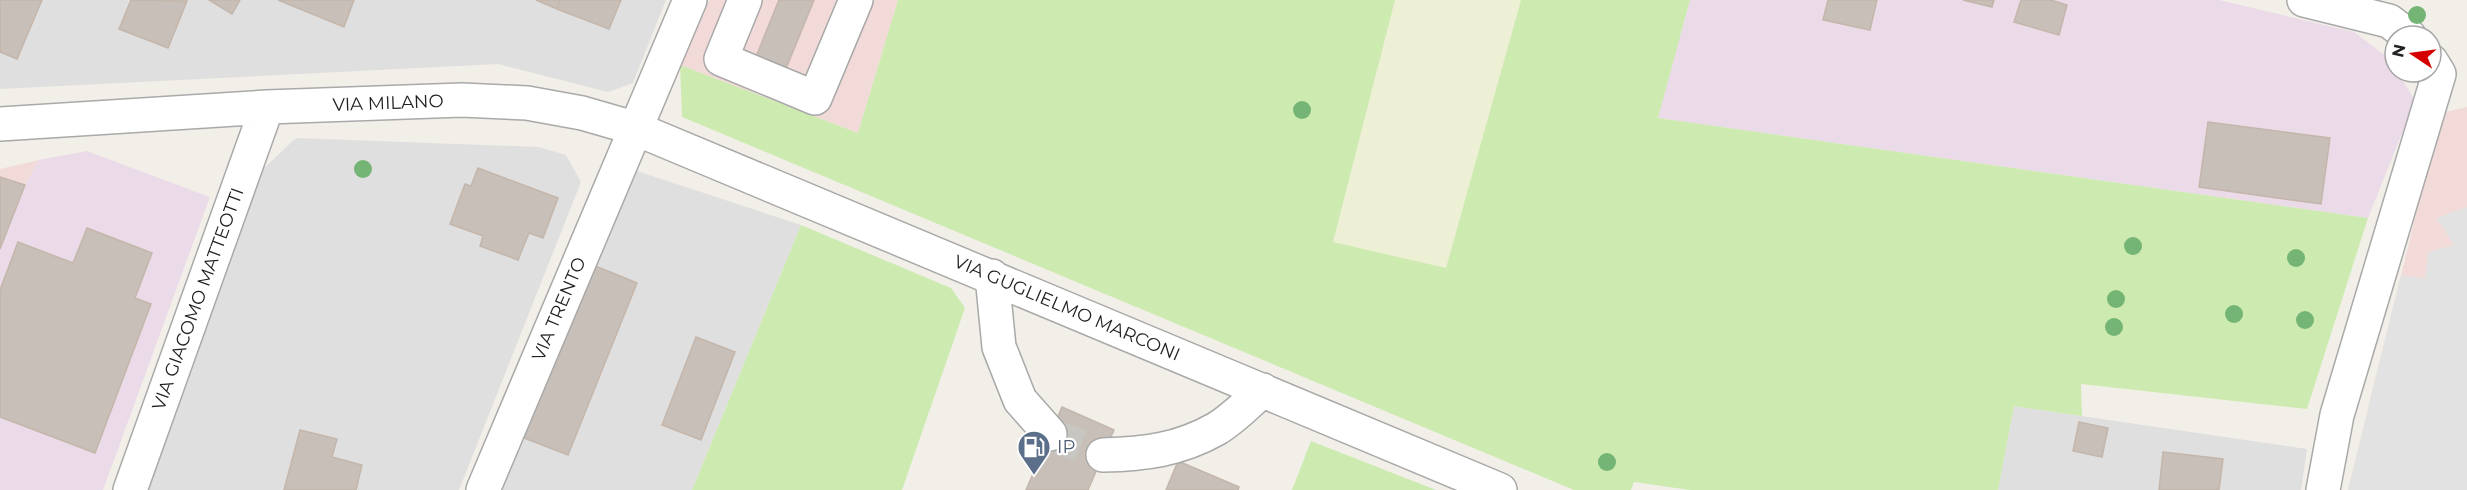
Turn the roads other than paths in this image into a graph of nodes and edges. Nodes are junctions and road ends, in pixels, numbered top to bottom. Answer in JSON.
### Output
{"nodes":[{"id":1,"x":690,"y":0,"type":"edge"},
{"id":2,"x":745,"y":0,"type":"edge"},
{"id":3,"x":856,"y":0,"type":"edge"},
{"id":4,"x":2304,"y":0,"type":"edge"},
{"id":5,"x":2393,"y":24,"type":"edge"},
{"id":6,"x":2430,"y":84,"type":"edge"},
{"id":7,"x":267,"y":107,"type":"junction"},
{"id":8,"x":0,"y":124,"type":"edge"},
{"id":9,"x":634,"y":128,"type":"junction"},
{"id":10,"x":992,"y":276,"type":"junction"},
{"id":11,"x":1263,"y":390,"type":"junction"},
{"id":12,"x":1050,"y":434,"type":"tunnel mouth"},
{"id":13,"x":1103,"y":455,"type":"tunnel mouth"},
{"id":14,"x":130,"y":490,"type":"edge"},
{"id":15,"x":483,"y":490,"type":"edge"},
{"id":16,"x":1500,"y":490,"type":"edge"},
{"id":17,"x":2323,"y":490,"type":"edge"}],
"edges":[{"from":1,"to":9,"type":"street"},
{"from":2,"to":3,"type":"street"},
{"from":4,"to":5,"type":"street"},
{"from":6,"to":17,"type":"street"},
{"from":7,"to":8,"type":"street","name":"VIA MILANO"},
{"from":7,"to":9,"type":"street","name":"VIA MILANO"},
{"from":7,"to":14,"type":"street","name":"VIA GIACOMO MATTEOTTI"},
{"from":9,"to":10,"type":"street","name":"VIA GUGLIELMO MARCONI"},
{"from":9,"to":15,"type":"street","name":"VIA TRENTO"},
{"from":10,"to":11,"type":"street","name":"VIA GUGLIELMO MARCONI"},
{"from":10,"to":12,"type":"street"},
{"from":11,"to":13,"type":"street"},
{"from":11,"to":16,"type":"street","name":"VIA GUGLIELMO MARCONI"}]}
